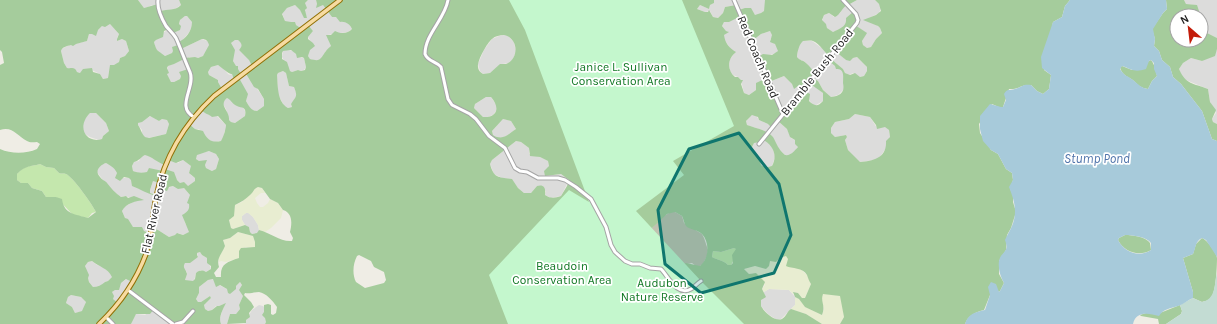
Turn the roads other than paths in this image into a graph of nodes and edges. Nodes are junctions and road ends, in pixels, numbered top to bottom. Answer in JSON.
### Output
{"nodes":[{"id":1,"x":158,"y":0,"type":"edge"},
{"id":2,"x":340,"y":0,"type":"edge"},
{"id":3,"x":448,"y":0,"type":"edge"},
{"id":4,"x":734,"y":0,"type":"edge"},
{"id":5,"x":843,"y":0,"type":"edge"},
{"id":6,"x":783,"y":114,"type":"junction"},
{"id":7,"x":194,"y":117,"type":"junction"},
{"id":8,"x":759,"y":144,"type":"dead end"},
{"id":9,"x":701,"y":281,"type":"dead end"},
{"id":10,"x":128,"y":290,"type":"junction"},
{"id":11,"x":193,"y":311,"type":"dead end"},
{"id":12,"x":106,"y":317,"type":"junction"},
{"id":13,"x":99,"y":324,"type":"edge"},
{"id":14,"x":113,"y":324,"type":"edge"},
{"id":15,"x":175,"y":324,"type":"edge"}],
"edges":[{"from":1,"to":7,"type":"street"},
{"from":2,"to":7,"type":"main road","name":"Flat River Road"},
{"from":3,"to":9,"type":"street"},
{"from":4,"to":6,"type":"street","name":"Red Coach Road"},
{"from":5,"to":6,"type":"street","name":"Bramble Bush Road"},
{"from":6,"to":8,"type":"street","name":"Bramble Bush Road"},
{"from":7,"to":10,"type":"main road","name":"Flat River Road"},
{"from":10,"to":12,"type":"main road","name":"Flat River Road"},
{"from":10,"to":15,"type":"street"},
{"from":11,"to":15,"type":"street"},
{"from":12,"to":13,"type":"main road","name":"Flat River Road"},
{"from":12,"to":14,"type":"street"}]}
